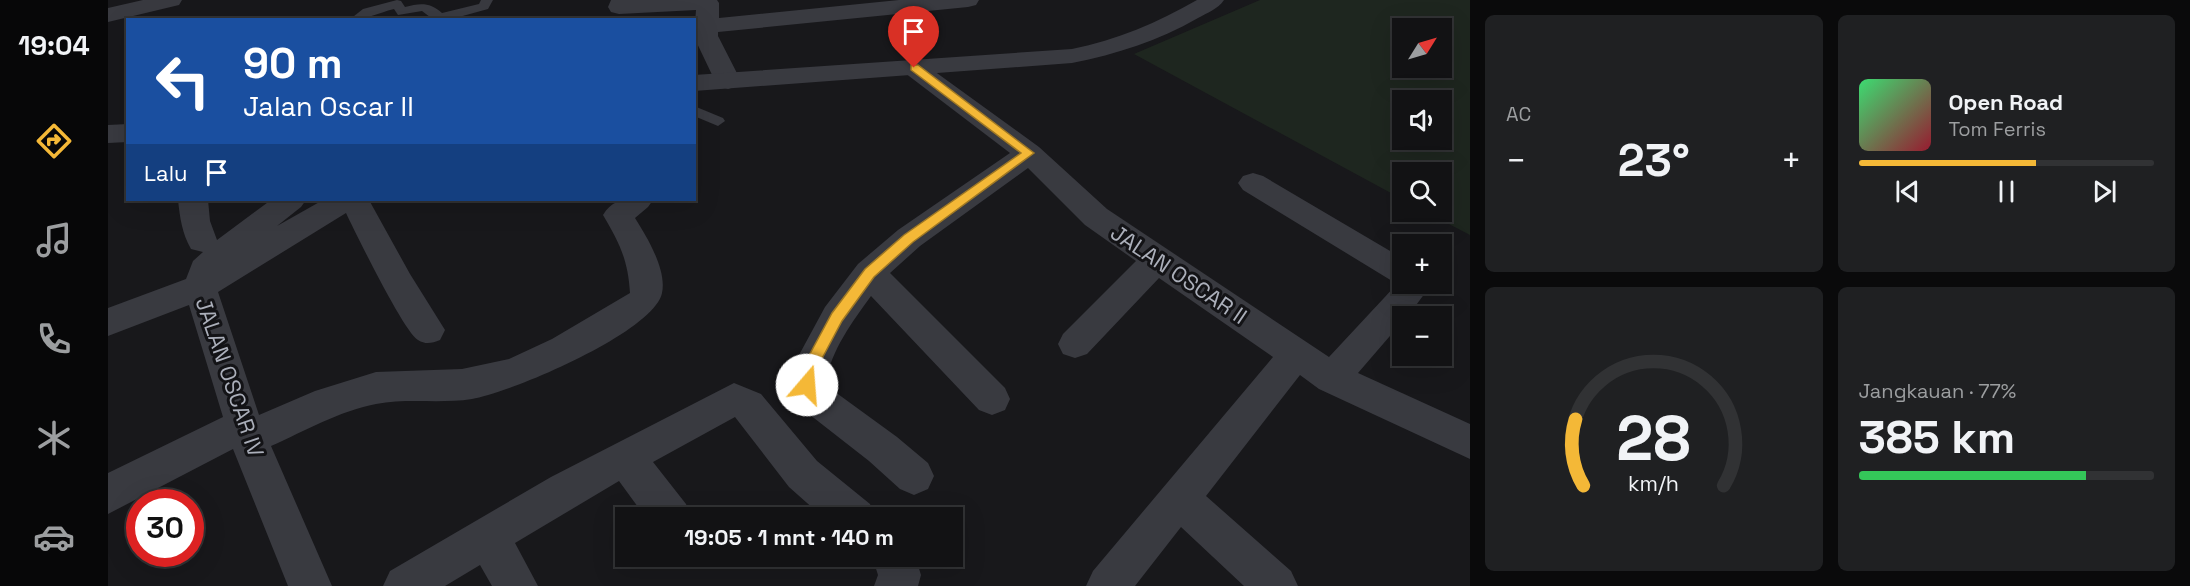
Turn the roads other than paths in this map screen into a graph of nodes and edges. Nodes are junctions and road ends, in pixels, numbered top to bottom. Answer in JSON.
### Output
{"nodes":[{"id":1,"x":171,"y":0,"type":"edge"},
{"id":2,"x":622,"y":0,"type":"edge"},
{"id":3,"x":968,"y":0,"type":"edge"},
{"id":4,"x":1213,"y":0,"type":"edge"},
{"id":5,"x":485,"y":3,"type":"edge"},
{"id":6,"x":707,"y":10,"type":"edge"},
{"id":7,"x":108,"y":15,"type":"edge"},
{"id":8,"x":358,"y":18,"type":"edge"},
{"id":9,"x":439,"y":18,"type":"edge"},
{"id":10,"x":439,"y":18,"type":"edge"},
{"id":11,"x":490,"y":18,"type":"edge"},
{"id":12,"x":914,"y":68,"type":"junction"},
{"id":13,"x":728,"y":81,"type":"junction"},
{"id":14,"x":696,"y":83,"type":"edge"},
{"id":15,"x":696,"y":111,"type":"edge"},
{"id":16,"x":718,"y":121,"type":"dead end"},
{"id":17,"x":126,"y":133,"type":"edge"},
{"id":18,"x":108,"y":134,"type":"edge"},
{"id":19,"x":1029,"y":153,"type":"junction"},
{"id":20,"x":1253,"y":183,"type":"dead end"},
{"id":21,"x":193,"y":201,"type":"edge"},
{"id":22,"x":290,"y":201,"type":"edge"},
{"id":23,"x":343,"y":201,"type":"edge"},
{"id":24,"x":355,"y":201,"type":"edge"},
{"id":25,"x":637,"y":201,"type":"edge"},
{"id":26,"x":202,"y":241,"type":"dead end"},
{"id":27,"x":1156,"y":260,"type":"junction"},
{"id":28,"x":1392,"y":267,"type":"edge"},
{"id":29,"x":869,"y":273,"type":"junction"},
{"id":30,"x":200,"y":287,"type":"junction"},
{"id":31,"x":1408,"y":294,"type":"edge"},
{"id":32,"x":108,"y":322,"type":"edge"},
{"id":33,"x":428,"y":330,"type":"dead end"},
{"id":34,"x":1075,"y":344,"type":"dead end"},
{"id":35,"x":1296,"y":354,"type":"junction"},
{"id":36,"x":1332,"y":378,"type":"junction"},
{"id":37,"x":992,"y":399,"type":"dead end"},
{"id":38,"x":246,"y":432,"type":"junction"},
{"id":39,"x":1470,"y":442,"type":"edge"},
{"id":40,"x":625,"y":458,"type":"junction"},
{"id":41,"x":914,"y":476,"type":"dead end"},
{"id":42,"x":108,"y":495,"type":"edge"},
{"id":43,"x":1180,"y":499,"type":"junction"},
{"id":44,"x":663,"y":507,"type":"edge"},
{"id":45,"x":842,"y":507,"type":"edge"},
{"id":46,"x":487,"y":537,"type":"junction"},
{"id":47,"x":898,"y":567,"type":"edge"},
{"id":48,"x":310,"y":586,"type":"edge"},
{"id":49,"x":405,"y":586,"type":"edge"},
{"id":50,"x":516,"y":586,"type":"edge"},
{"id":51,"x":896,"y":586,"type":"edge"},
{"id":52,"x":1108,"y":586,"type":"edge"},
{"id":53,"x":1276,"y":586,"type":"edge"}],
"edges":[{"from":1,"to":7,"type":"street"},
{"from":2,"to":6,"type":"street"},
{"from":3,"to":6,"type":"street"},
{"from":4,"to":12,"type":"street"},
{"from":5,"to":9,"type":"lane"},
{"from":5,"to":11,"type":"lane"},
{"from":6,"to":13,"type":"street"},
{"from":8,"to":10,"type":"lane"},
{"from":12,"to":13,"type":"street"},
{"from":12,"to":19,"type":"street","name":"JALAN OSCAR II"},
{"from":13,"to":14,"type":"street"},
{"from":15,"to":16,"type":"lane"},
{"from":17,"to":18,"type":"street"},
{"from":19,"to":27,"type":"street","name":"JALAN OSCAR II"},
{"from":19,"to":29,"type":"street"},
{"from":20,"to":28,"type":"street"},
{"from":21,"to":26,"type":"street"},
{"from":22,"to":30,"type":"street","name":"JALAN OSCAR IV"},
{"from":23,"to":30,"type":"street"},
{"from":24,"to":33,"type":"street"},
{"from":25,"to":38,"type":"street"},
{"from":27,"to":34,"type":"street"},
{"from":27,"to":35,"type":"street","name":"JALAN OSCAR II"},
{"from":29,"to":37,"type":"street"},
{"from":29,"to":41,"type":"street"},
{"from":30,"to":32,"type":"street"},
{"from":30,"to":38,"type":"street","name":"JALAN OSCAR IV"},
{"from":31,"to":36,"type":"street"},
{"from":35,"to":36,"type":"street","name":"JALAN OSCAR II"},
{"from":35,"to":43,"type":"street"},
{"from":36,"to":39,"type":"street","name":"JALAN OSCAR II"},
{"from":38,"to":42,"type":"street"},
{"from":38,"to":48,"type":"street","name":"JALAN OSCAR IV"},
{"from":40,"to":44,"type":"street"},
{"from":40,"to":45,"type":"street"},
{"from":40,"to":46,"type":"street"},
{"from":43,"to":52,"type":"street"},
{"from":43,"to":53,"type":"street"},
{"from":46,"to":49,"type":"street"},
{"from":46,"to":50,"type":"street"},
{"from":47,"to":51,"type":"street"}]}
